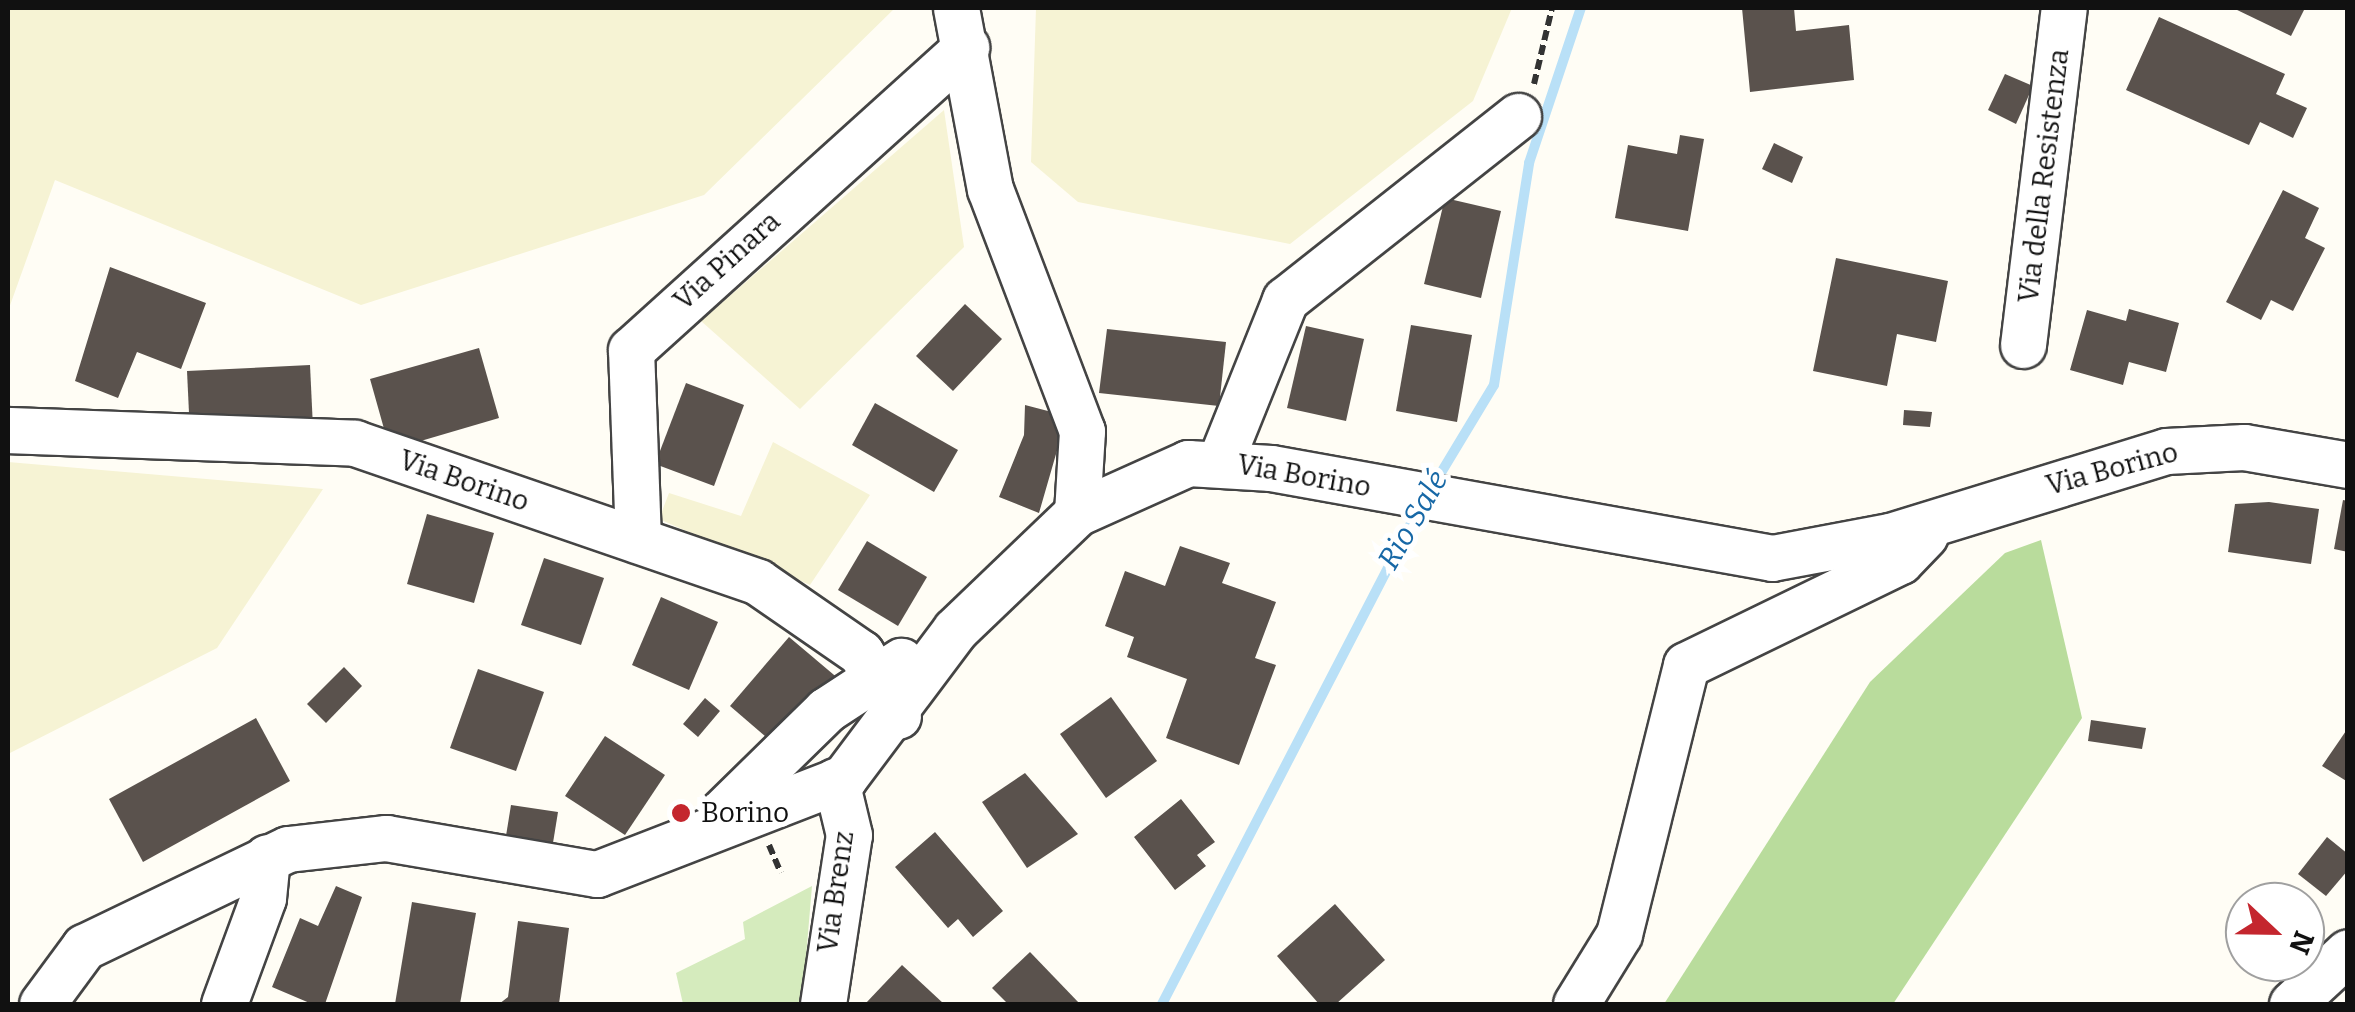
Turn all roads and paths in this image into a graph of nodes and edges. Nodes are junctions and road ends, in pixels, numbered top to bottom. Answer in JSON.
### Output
{"nodes":[{"id":1,"x":1552,"y":8,"type":"edge"},
{"id":2,"x":2064,"y":8,"type":"edge"},
{"id":3,"x":961,"y":28,"type":"edge"},
{"id":4,"x":1518,"y":116,"type":"joint"},
{"id":5,"x":2023,"y":345,"type":"dead end"},
{"id":6,"x":8,"y":430,"type":"edge"},
{"id":7,"x":1220,"y":462,"type":"junction"},
{"id":8,"x":2348,"y":465,"type":"edge"},
{"id":9,"x":1077,"y":513,"type":"junction"},
{"id":10,"x":1940,"y":520,"type":"junction"},
{"id":11,"x":638,"y":540,"type":"junction"},
{"id":12,"x":954,"y":630,"type":"junction"},
{"id":13,"x":876,"y":676,"type":"junction"},
{"id":14,"x":898,"y":716,"type":"junction"},
{"id":15,"x":803,"y":731,"type":"junction"},
{"id":16,"x":831,"y":783,"type":"junction"},
{"id":17,"x":708,"y":824,"type":"junction"},
{"id":18,"x":268,"y":858,"type":"junction"},
{"id":19,"x":2348,"y":952,"type":"edge"},
{"id":20,"x":42,"y":1004,"type":"edge"},
{"id":21,"x":224,"y":1004,"type":"edge"},
{"id":22,"x":823,"y":1004,"type":"edge"},
{"id":23,"x":1576,"y":1004,"type":"edge"},
{"id":24,"x":2292,"y":1004,"type":"edge"}],
"edges":[{"from":1,"to":4,"type":"path"},
{"from":2,"to":5,"type":"street","name":"Via della Resistenza"},
{"from":3,"to":9,"type":"street","name":"Via Pinara"},
{"from":3,"to":11,"type":"street","name":"Via Pinara"},
{"from":4,"to":7,"type":"street"},
{"from":6,"to":11,"type":"street","name":"Via Borino"},
{"from":7,"to":9,"type":"street","name":"Via Borino"},
{"from":7,"to":10,"type":"street","name":"Via Borino"},
{"from":8,"to":10,"type":"street","name":"Via Borino"},
{"from":9,"to":12,"type":"street","name":"Via Borino"},
{"from":10,"to":23,"type":"street","name":"Via Borino"},
{"from":11,"to":13,"type":"street","name":"Via Borino"},
{"from":12,"to":13,"type":"street","name":"Via Borino"},
{"from":12,"to":14,"type":"street","name":"Via Borino"},
{"from":13,"to":14,"type":"street","name":"Via Borino"},
{"from":13,"to":15,"type":"street","name":"Via Borino"},
{"from":14,"to":16,"type":"street","name":"Via Borino"},
{"from":15,"to":16,"type":"street"},
{"from":15,"to":17,"type":"street","name":"Via Borino"},
{"from":16,"to":17,"type":"street","name":"Via Borino"},
{"from":16,"to":22,"type":"street","name":"Via Brenz"},
{"from":17,"to":18,"type":"street","name":"Via Borino"},
{"from":18,"to":20,"type":"street","name":"Via Borino"},
{"from":18,"to":21,"type":"street"},
{"from":19,"to":24,"type":"street"}]}
